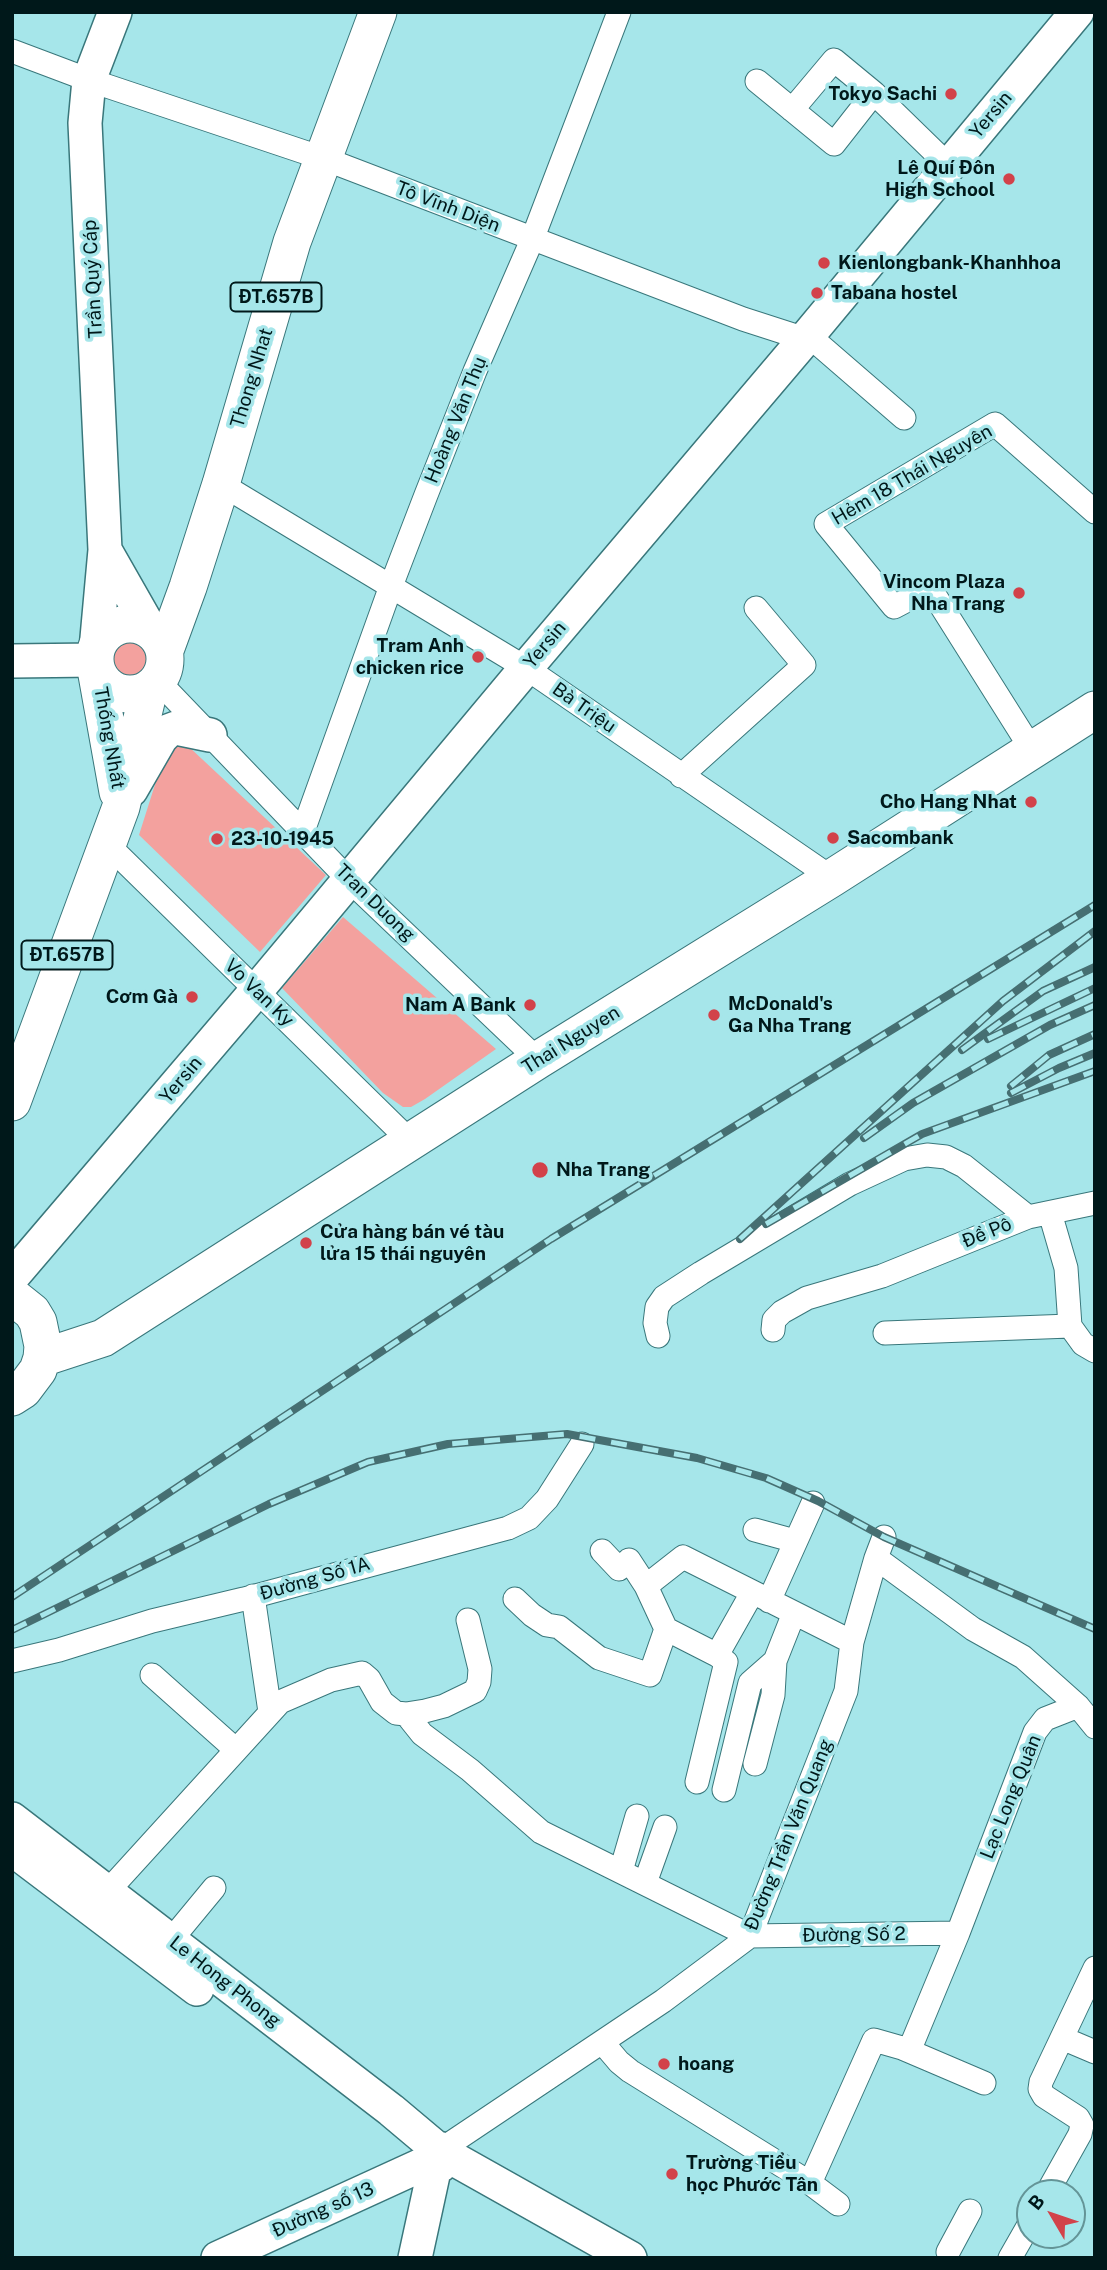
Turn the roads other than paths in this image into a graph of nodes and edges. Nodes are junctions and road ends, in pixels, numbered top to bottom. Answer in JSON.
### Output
{"nodes":[{"id":1,"x":115,"y":12,"type":"edge"},
{"id":2,"x":378,"y":12,"type":"edge"},
{"id":3,"x":619,"y":12,"type":"edge"},
{"id":4,"x":1077,"y":12,"type":"edge"},
{"id":5,"x":12,"y":51,"type":"edge"},
{"id":6,"x":89,"y":80,"type":"junction"},
{"id":7,"x":757,"y":81,"type":"dead end"},
{"id":8,"x":874,"y":93,"type":"junction"},
{"id":9,"x":792,"y":110,"type":"junction"},
{"id":10,"x":325,"y":159,"type":"junction"},
{"id":11,"x":949,"y":166,"type":"junction"},
{"id":12,"x":532,"y":240,"type":"junction"},
{"id":13,"x":807,"y":337,"type":"junction"},
{"id":14,"x":904,"y":418,"type":"dead end"},
{"id":15,"x":221,"y":484,"type":"junction"},
{"id":16,"x":1095,"y":512,"type":"edge"},
{"id":17,"x":106,"y":550,"type":"junction"},
{"id":18,"x":391,"y":586,"type":"junction"},
{"id":19,"x":756,"y":608,"type":"dead end"},
{"id":20,"x":12,"y":661,"type":"edge"},
{"id":21,"x":156,"y":662,"type":"junction"},
{"id":22,"x":96,"y":665,"type":"junction"},
{"id":23,"x":526,"y":668,"type":"junction"},
{"id":24,"x":1095,"y":710,"type":"edge"},
{"id":25,"x":210,"y":735,"type":"junction"},
{"id":26,"x":1032,"y":750,"type":"junction"},
{"id":27,"x":681,"y":776,"type":"junction"},
{"id":28,"x":121,"y":807,"type":"junction"},
{"id":29,"x":303,"y":831,"type":"junction"},
{"id":30,"x":107,"y":844,"type":"junction"},
{"id":31,"x":832,"y":878,"type":"junction"},
{"id":32,"x":349,"y":880,"type":"junction"},
{"id":33,"x":257,"y":990,"type":"junction"},
{"id":34,"x":538,"y":1060,"type":"junction"},
{"id":35,"x":12,"y":1102,"type":"edge"},
{"id":36,"x":410,"y":1141,"type":"junction"},
{"id":37,"x":1095,"y":1203,"type":"edge"},
{"id":38,"x":1039,"y":1215,"type":"junction"},
{"id":39,"x":12,"y":1277,"type":"edge"},
{"id":40,"x":12,"y":1296,"type":"edge"},
{"id":41,"x":1070,"y":1326,"type":"junction"},
{"id":42,"x":773,"y":1330,"type":"dead end"},
{"id":43,"x":885,"y":1333,"type":"dead end"},
{"id":44,"x":658,"y":1336,"type":"dead end"},
{"id":45,"x":1095,"y":1350,"type":"edge"},
{"id":46,"x":42,"y":1358,"type":"junction"},
{"id":47,"x":12,"y":1397,"type":"edge"},
{"id":48,"x":582,"y":1444,"type":"dead end"},
{"id":49,"x":813,"y":1503,"type":"dead end"},
{"id":50,"x":755,"y":1531,"type":"dead end"},
{"id":51,"x":884,"y":1536,"type":"dead end"},
{"id":52,"x":795,"y":1541,"type":"junction"},
{"id":53,"x":602,"y":1551,"type":"dead end"},
{"id":54,"x":876,"y":1558,"type":"junction"},
{"id":55,"x":646,"y":1586,"type":"junction"},
{"id":56,"x":253,"y":1597,"type":"junction"},
{"id":57,"x":760,"y":1597,"type":"junction"},
{"id":58,"x":515,"y":1599,"type":"dead end"},
{"id":59,"x":794,"y":1613,"type":"junction"},
{"id":60,"x":468,"y":1620,"type":"dead end"},
{"id":61,"x":666,"y":1629,"type":"junction"},
{"id":62,"x":852,"y":1642,"type":"junction"},
{"id":63,"x":718,"y":1655,"type":"junction"},
{"id":64,"x":12,"y":1661,"type":"edge"},
{"id":65,"x":775,"y":1661,"type":"junction"},
{"id":66,"x":152,"y":1675,"type":"dead end"},
{"id":67,"x":1078,"y":1706,"type":"junction"},
{"id":68,"x":270,"y":1712,"type":"junction"},
{"id":69,"x":406,"y":1714,"type":"junction"},
{"id":70,"x":1095,"y":1727,"type":"edge"},
{"id":71,"x":235,"y":1749,"type":"junction"},
{"id":72,"x":755,"y":1764,"type":"dead end"},
{"id":73,"x":697,"y":1782,"type":"dead end"},
{"id":74,"x":724,"y":1790,"type":"dead end"},
{"id":75,"x":637,"y":1816,"type":"dead end"},
{"id":76,"x":12,"y":1819,"type":"edge"},
{"id":77,"x":665,"y":1827,"type":"dead end"},
{"id":78,"x":12,"y":1849,"type":"edge"},
{"id":79,"x":621,"y":1871,"type":"junction"},
{"id":80,"x":645,"y":1883,"type":"junction"},
{"id":81,"x":214,"y":1888,"type":"dead end"},
{"id":82,"x":107,"y":1892,"type":"junction"},
{"id":83,"x":958,"y":1933,"type":"junction"},
{"id":84,"x":750,"y":1936,"type":"junction"},
{"id":85,"x":171,"y":1940,"type":"junction"},
{"id":86,"x":1095,"y":1968,"type":"edge"},
{"id":87,"x":1062,"y":2038,"type":"junction"},
{"id":88,"x":602,"y":2042,"type":"junction"},
{"id":89,"x":909,"y":2051,"type":"junction"},
{"id":90,"x":1095,"y":2052,"type":"edge"},
{"id":91,"x":984,"y":2083,"type":"dead end"},
{"id":92,"x":436,"y":2157,"type":"junction"},
{"id":93,"x":1055,"y":2179,"type":"edge"},
{"id":94,"x":810,"y":2183,"type":"junction"},
{"id":95,"x":838,"y":2204,"type":"dead end"},
{"id":96,"x":970,"y":2211,"type":"dead end"},
{"id":97,"x":947,"y":2251,"type":"edge"},
{"id":98,"x":219,"y":2258,"type":"edge"},
{"id":99,"x":415,"y":2258,"type":"edge"},
{"id":100,"x":602,"y":2258,"type":"edge"},
{"id":101,"x":629,"y":2258,"type":"edge"}],
"edges":[{"from":1,"to":6,"type":"street","name":"Trần Quý Cáp"},
{"from":2,"to":10,"type":"main road","name":"Thong Nhat","number":"ĐT.657B"},
{"from":3,"to":12,"type":"street","name":"Hoàng Văn Thụ"},
{"from":4,"to":11,"type":"street","name":"Yersin"},
{"from":5,"to":6,"type":"street","name":"Tô Vĩnh Diện"},
{"from":6,"to":10,"type":"street","name":"Tô Vĩnh Diện"},
{"from":6,"to":17,"type":"street","name":"Trần Quý Cáp"},
{"from":7,"to":9,"type":"street"},
{"from":8,"to":9,"type":"street"},
{"from":8,"to":9,"type":"street"},
{"from":8,"to":11,"type":"street"},
{"from":10,"to":12,"type":"street","name":"Tô Vĩnh Diện"},
{"from":10,"to":15,"type":"main road","name":"Thong Nhat","number":"ĐT.657B"},
{"from":11,"to":13,"type":"street","name":"Yersin"},
{"from":12,"to":13,"type":"street","name":"Tô Vĩnh Diện"},
{"from":12,"to":18,"type":"street","name":"Hoàng Văn Thụ"},
{"from":13,"to":14,"type":"street"},
{"from":13,"to":23,"type":"street","name":"Yersin"},
{"from":15,"to":18,"type":"street","name":"Bà Triệu"},
{"from":15,"to":21,"type":"main road","name":"Thong Nhat","number":"ĐT.657B"},
{"from":16,"to":26,"type":"street","name":"Hẻm 18 Thái Nguyên"},
{"from":17,"to":21,"type":"street","name":"Trần Quý Cáp"},
{"from":17,"to":22,"type":"street","name":"Trần Quý Cáp"},
{"from":18,"to":23,"type":"street","name":"Bà Triệu"},
{"from":18,"to":29,"type":"street","name":"Hoàng Văn Thụ"},
{"from":19,"to":27,"type":"street"},
{"from":20,"to":22,"type":"street"},
{"from":21,"to":22,"type":"main road","name":"Thống Nhất"},
{"from":21,"to":22,"type":"main road","name":"Thống Nhất"},
{"from":21,"to":25,"type":"street","name":"Tran Duong"},
{"from":21,"to":28,"type":"main road","name":"Thống Nhất","number":"ĐT.657B"},
{"from":22,"to":28,"type":"main road","name":"Thống Nhất"},
{"from":23,"to":27,"type":"street","name":"Bà Triệu"},
{"from":23,"to":32,"type":"street","name":"Yersin"},
{"from":24,"to":26,"type":"main road","name":"Thai Nguyen"},
{"from":25,"to":28,"type":"street"},
{"from":25,"to":29,"type":"street","name":"Tran Duong"},
{"from":26,"to":31,"type":"main road","name":"Thai Nguyen"},
{"from":27,"to":31,"type":"street","name":"Bà Triệu"},
{"from":28,"to":30,"type":"main road","name":"Thống Nhất","number":"ĐT.657B"},
{"from":29,"to":32,"type":"street","name":"Tran Duong"},
{"from":30,"to":33,"type":"street","name":"Vo Van Ky"},
{"from":30,"to":35,"type":"main road","name":"Thống Nhất","number":"ĐT.657B"},
{"from":31,"to":34,"type":"main road","name":"Thai Nguyen"},
{"from":32,"to":33,"type":"street","name":"Yersin"},
{"from":32,"to":34,"type":"street","name":"Tran Duong"},
{"from":33,"to":36,"type":"street","name":"Vo Van Ky"},
{"from":33,"to":39,"type":"street","name":"Yersin"},
{"from":34,"to":36,"type":"main road","name":"Thai Nguyen"},
{"from":36,"to":46,"type":"main road","name":"Thai Nguyen"},
{"from":37,"to":38,"type":"street","name":"Đề Pô"},
{"from":38,"to":41,"type":"street"},
{"from":38,"to":42,"type":"street","name":"Đề Pô"},
{"from":38,"to":44,"type":"street"},
{"from":40,"to":46,"type":"main road"},
{"from":41,"to":43,"type":"street"},
{"from":41,"to":45,"type":"street"},
{"from":46,"to":47,"type":"main road"},
{"from":48,"to":56,"type":"street","name":"Đường Số 1A"},
{"from":49,"to":52,"type":"street"},
{"from":50,"to":52,"type":"street"},
{"from":51,"to":54,"type":"street","name":"Đường Trần Văn Quang"},
{"from":52,"to":57,"type":"street"},
{"from":53,"to":55,"type":"street"},
{"from":54,"to":62,"type":"street","name":"Đường Trần Văn Quang"},
{"from":54,"to":67,"type":"street"},
{"from":55,"to":57,"type":"street"},
{"from":55,"to":61,"type":"street"},
{"from":56,"to":64,"type":"street","name":"Đường Số 1A"},
{"from":56,"to":68,"type":"street"},
{"from":57,"to":59,"type":"street"},
{"from":57,"to":63,"type":"street"},
{"from":58,"to":61,"type":"street"},
{"from":59,"to":62,"type":"street"},
{"from":59,"to":65,"type":"street"},
{"from":60,"to":69,"type":"street"},
{"from":61,"to":63,"type":"street"},
{"from":62,"to":84,"type":"street","name":"Đường Trần Văn Quang"},
{"from":63,"to":73,"type":"street"},
{"from":65,"to":72,"type":"street"},
{"from":65,"to":74,"type":"street"},
{"from":66,"to":71,"type":"street"},
{"from":67,"to":70,"type":"street"},
{"from":67,"to":83,"type":"street","name":"Lạc Long Quân"},
{"from":68,"to":69,"type":"street"},
{"from":68,"to":71,"type":"street"},
{"from":69,"to":79,"type":"street"},
{"from":71,"to":82,"type":"street"},
{"from":75,"to":79,"type":"street"},
{"from":76,"to":82,"type":"street","name":"Le Hong Phong"},
{"from":77,"to":80,"type":"street"},
{"from":78,"to":92,"type":"street","name":"Le Hong Phong"},
{"from":79,"to":80,"type":"street"},
{"from":80,"to":84,"type":"street"},
{"from":81,"to":85,"type":"street"},
{"from":82,"to":85,"type":"street","name":"Le Hong Phong"},
{"from":83,"to":84,"type":"street","name":"Đường Số 2"},
{"from":83,"to":89,"type":"street","name":"Lạc Long Quân"},
{"from":84,"to":88,"type":"street","name":"Đường Trần Văn Quang"},
{"from":85,"to":92,"type":"street","name":"Le Hong Phong"},
{"from":86,"to":87,"type":"street"},
{"from":87,"to":90,"type":"street"},
{"from":87,"to":93,"type":"street"},
{"from":88,"to":92,"type":"street","name":"Đường Trần Văn Quang"},
{"from":88,"to":94,"type":"street"},
{"from":89,"to":91,"type":"street"},
{"from":89,"to":94,"type":"street"},
{"from":92,"to":98,"type":"street","name":"Đường số 13"},
{"from":92,"to":99,"type":"street"},
{"from":92,"to":100,"type":"street","name":"Le Hong Phong"},
{"from":92,"to":101,"type":"street","name":"Le Hong Phong"},
{"from":94,"to":95,"type":"street"},
{"from":96,"to":97,"type":"street"}]}
